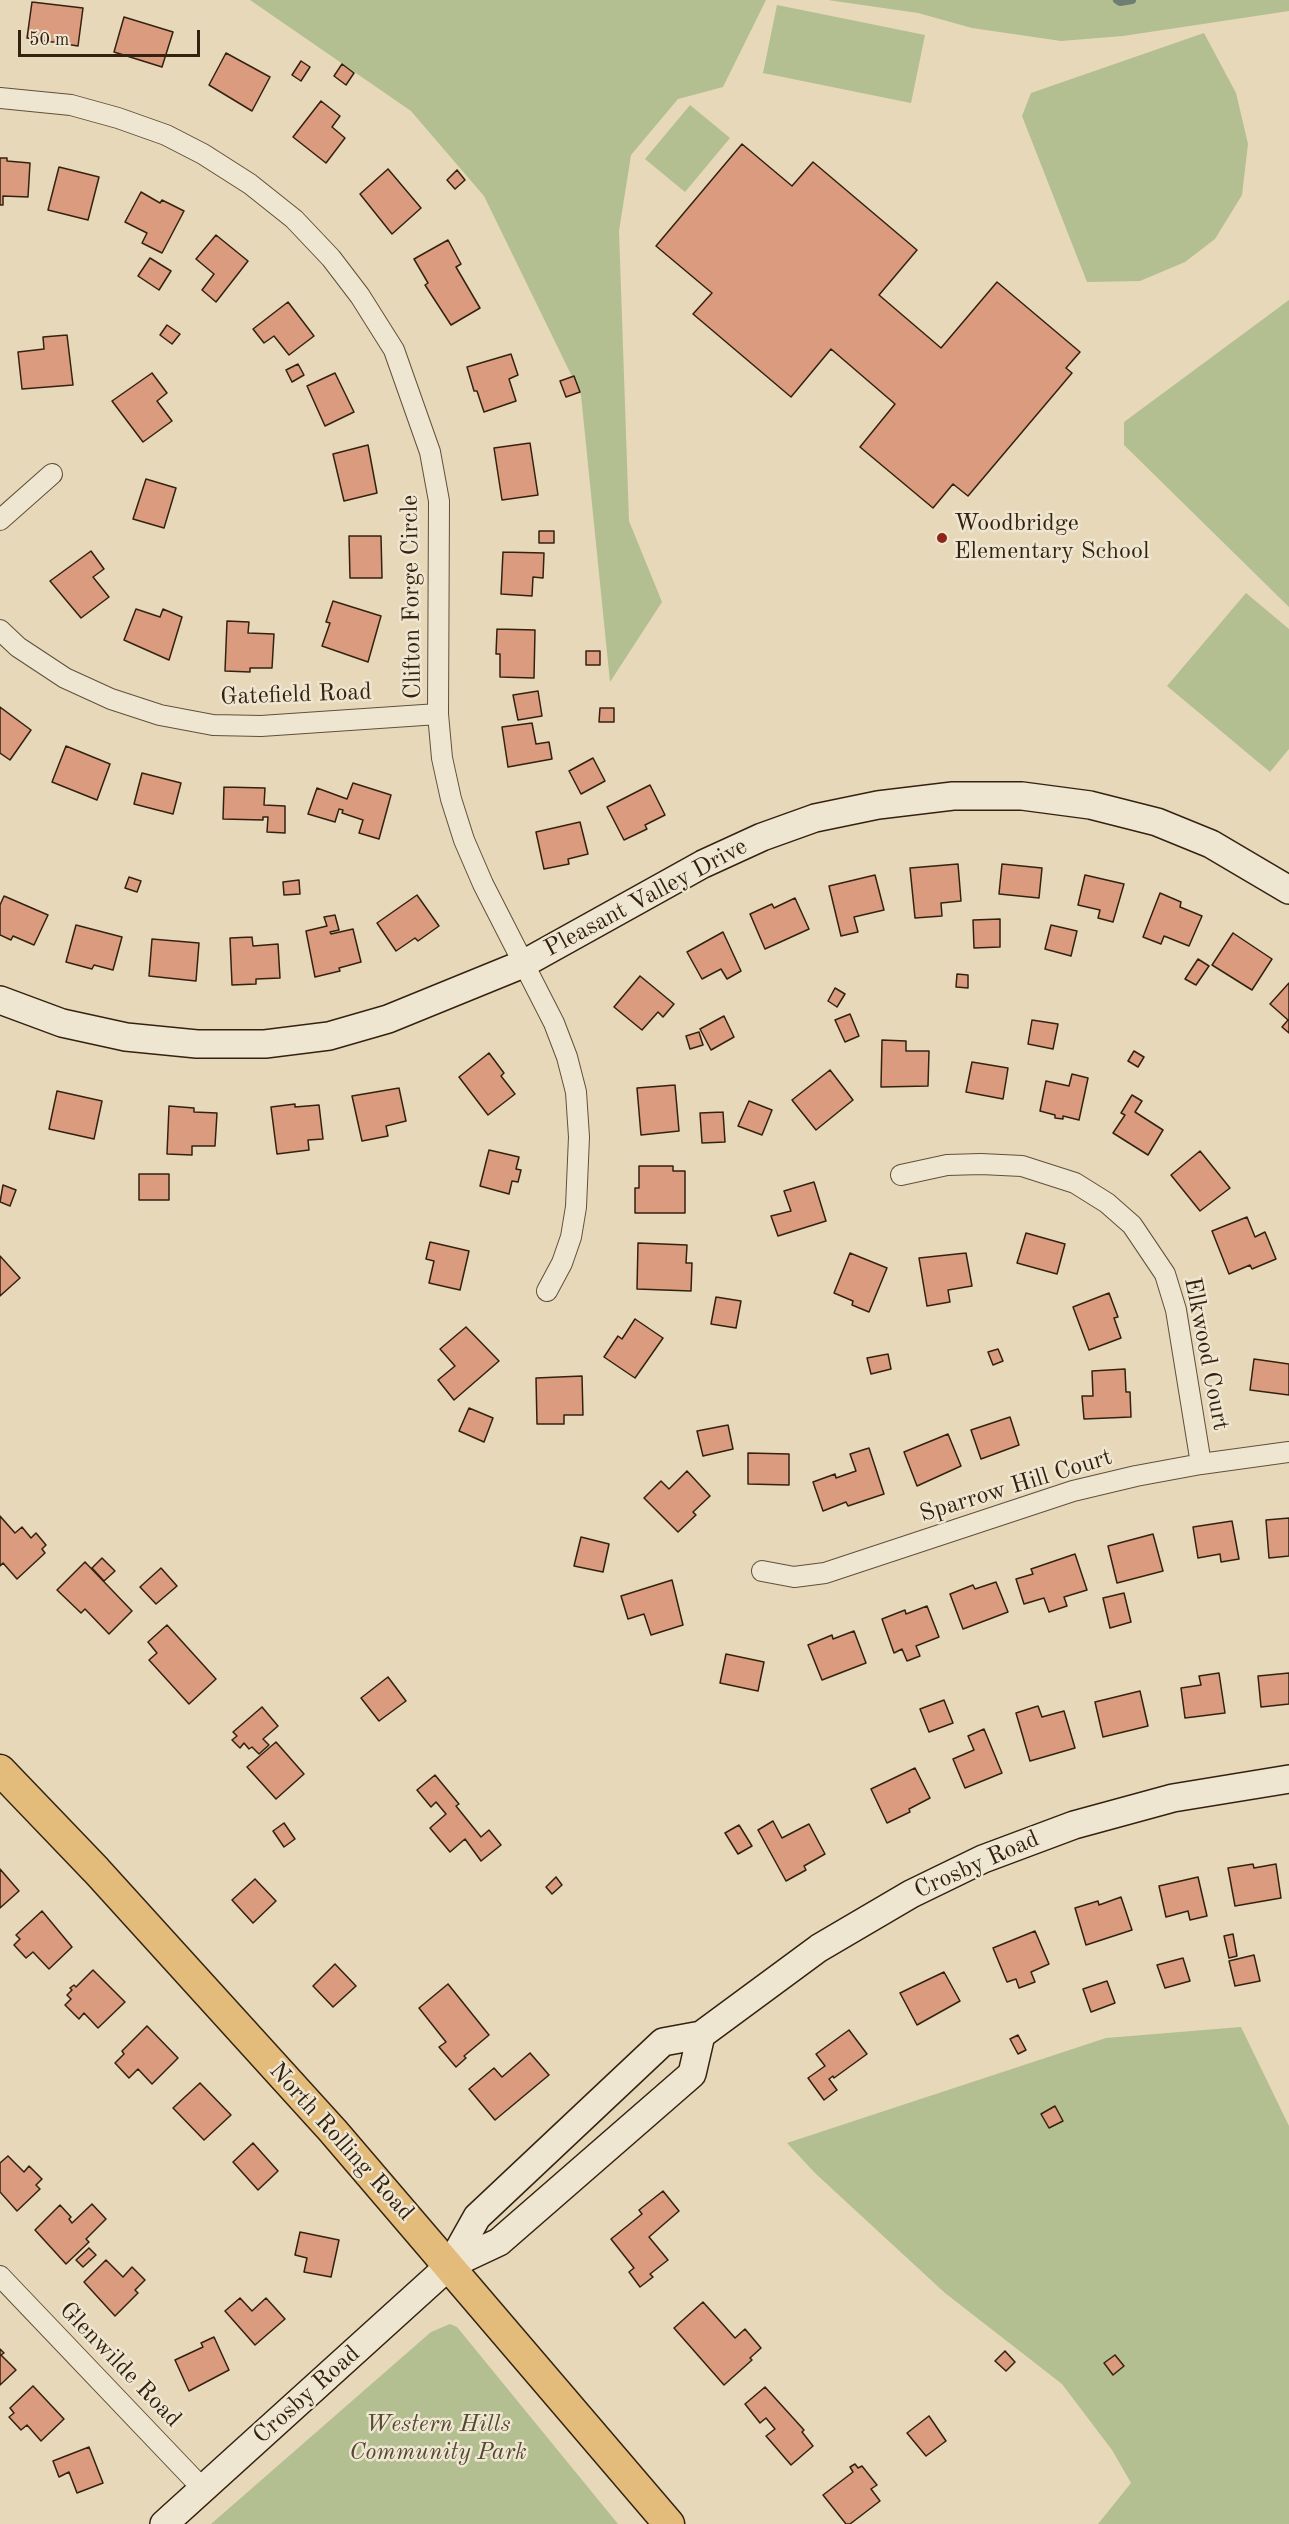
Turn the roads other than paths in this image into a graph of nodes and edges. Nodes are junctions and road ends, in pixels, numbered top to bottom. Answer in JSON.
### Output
{"nodes":[{"id":1,"x":0,"y":98,"type":"edge"},
{"id":2,"x":52,"y":474,"type":"dead end"},
{"id":3,"x":0,"y":520,"type":"edge"},
{"id":4,"x":0,"y":630,"type":"edge"},
{"id":5,"x":438,"y":714,"type":"junction"},
{"id":6,"x":1289,"y":890,"type":"edge"},
{"id":7,"x":523,"y":964,"type":"junction"},
{"id":8,"x":0,"y":1000,"type":"edge"},
{"id":9,"x":902,"y":1175,"type":"dead end"},
{"id":10,"x":547,"y":1291,"type":"dead end"},
{"id":11,"x":1289,"y":1452,"type":"edge"},
{"id":12,"x":1201,"y":1464,"type":"junction"},
{"id":13,"x":762,"y":1571,"type":"dead end"},
{"id":14,"x":0,"y":1770,"type":"edge"},
{"id":15,"x":1289,"y":1779,"type":"edge"},
{"id":16,"x":701,"y":2035,"type":"junction"},
{"id":17,"x":450,"y":2265,"type":"junction"},
{"id":18,"x":0,"y":2276,"type":"edge"},
{"id":19,"x":203,"y":2489,"type":"junction"},
{"id":20,"x":164,"y":2524,"type":"edge"},
{"id":21,"x":669,"y":2524,"type":"edge"}],
"edges":[{"from":1,"to":5,"type":"street","name":"Clifton Forge Circle"},
{"from":2,"to":3,"type":"street"},
{"from":4,"to":5,"type":"street","name":"Gatefield Road"},
{"from":5,"to":7,"type":"street","name":"Clifton Forge Circle"},
{"from":6,"to":7,"type":"street","name":"Pleasant Valley Drive"},
{"from":7,"to":8,"type":"street","name":"Pleasant Valley Drive"},
{"from":7,"to":10,"type":"street","name":"Clifton Forge Circle"},
{"from":9,"to":12,"type":"street","name":"Elkwood Court"},
{"from":11,"to":12,"type":"street","name":"Sparrow Hill Court"},
{"from":12,"to":13,"type":"street","name":"Sparrow Hill Court"},
{"from":14,"to":17,"type":"main road","name":"North Rolling Road"},
{"from":15,"to":16,"type":"street","name":"Crosby Road"},
{"from":16,"to":17,"type":"street","name":"Crosby Road"},
{"from":16,"to":17,"type":"street","name":"Crosby Road"},
{"from":17,"to":19,"type":"street","name":"Crosby Road"},
{"from":17,"to":21,"type":"main road","name":"North Rolling Road"},
{"from":18,"to":19,"type":"street","name":"Glenwilde Road"},
{"from":19,"to":20,"type":"street","name":"Crosby Road"}]}
